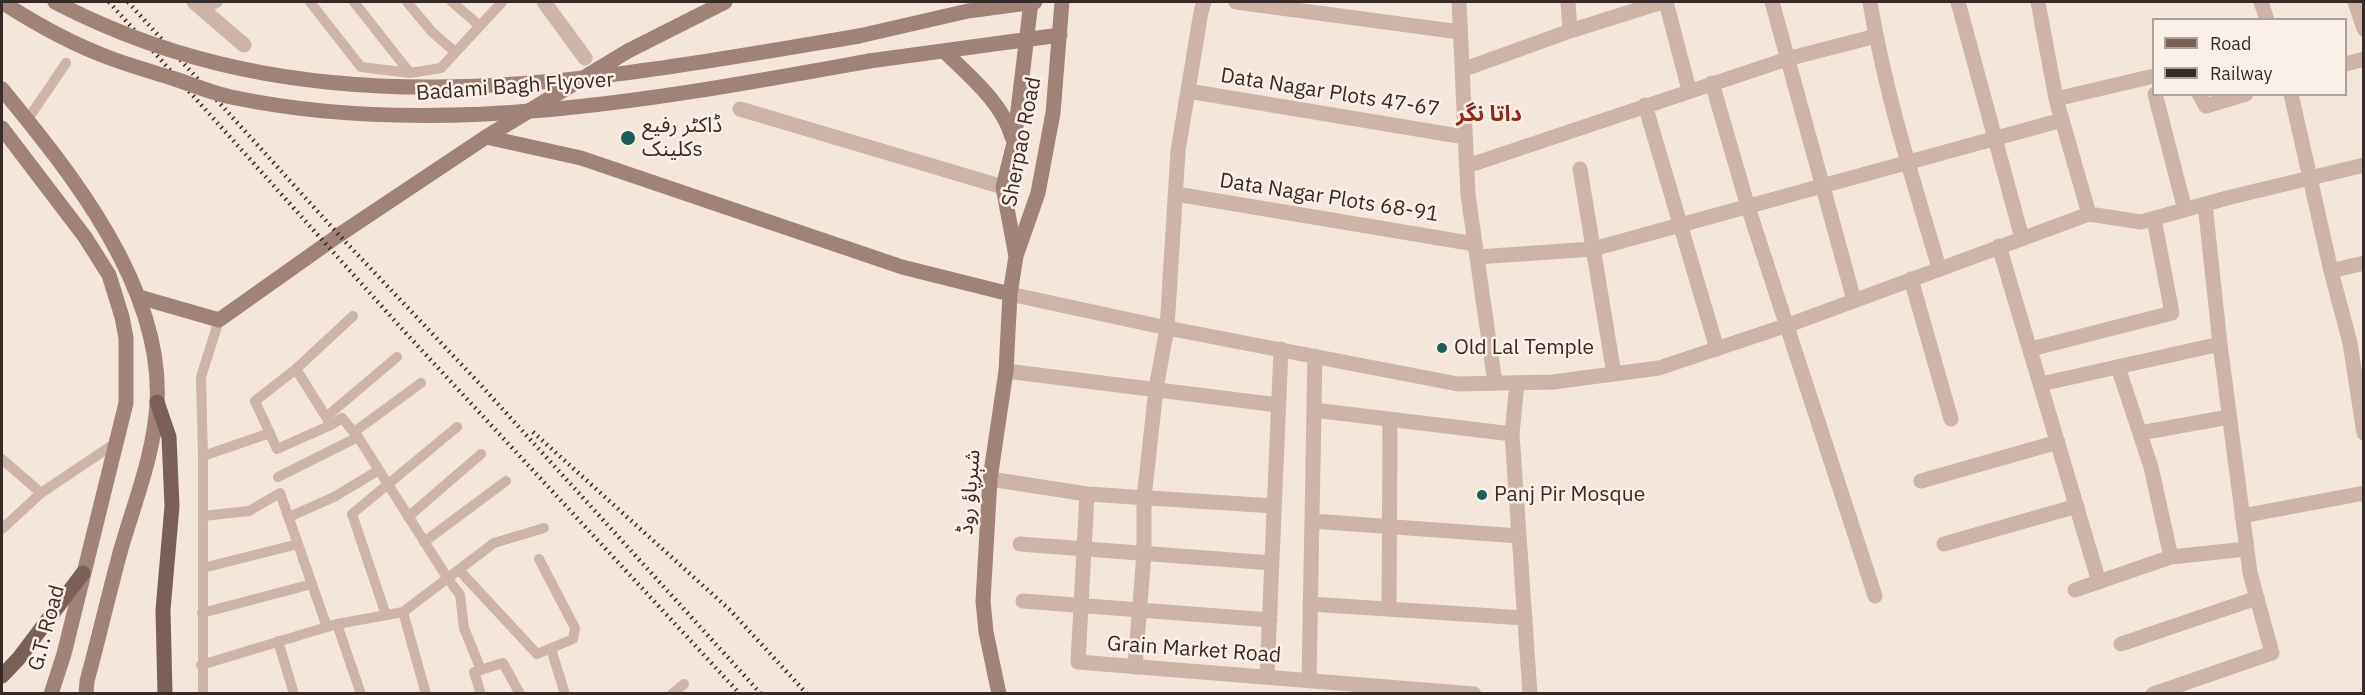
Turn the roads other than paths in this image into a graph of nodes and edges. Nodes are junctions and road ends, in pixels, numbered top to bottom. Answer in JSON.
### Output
{"nodes":[{"id":1,"x":2,"y":2,"type":"edge"},
{"id":2,"x":55,"y":2,"type":"edge"},
{"id":3,"x":310,"y":2,"type":"edge"},
{"id":4,"x":354,"y":2,"type":"edge"},
{"id":5,"x":407,"y":2,"type":"edge"},
{"id":6,"x":452,"y":2,"type":"edge"},
{"id":7,"x":502,"y":2,"type":"edge"},
{"id":8,"x":544,"y":2,"type":"edge"},
{"id":9,"x":1030,"y":2,"type":"edge"},
{"id":10,"x":1035,"y":2,"type":"edge"},
{"id":11,"x":1062,"y":2,"type":"edge"},
{"id":12,"x":1204,"y":2,"type":"edge"},
{"id":13,"x":1236,"y":2,"type":"edge"},
{"id":14,"x":1459,"y":2,"type":"edge"},
{"id":15,"x":1568,"y":2,"type":"edge"},
{"id":16,"x":1664,"y":2,"type":"edge"},
{"id":17,"x":1772,"y":2,"type":"edge"},
{"id":18,"x":1870,"y":2,"type":"edge"},
{"id":19,"x":1958,"y":2,"type":"edge"},
{"id":20,"x":2038,"y":2,"type":"edge"},
{"id":21,"x":2262,"y":2,"type":"edge"},
{"id":22,"x":2355,"y":2,"type":"edge"},
{"id":23,"x":717,"y":3,"type":"edge"},
{"id":24,"x":205,"y":4,"type":"edge"},
{"id":25,"x":972,"y":6,"type":"edge"},
{"id":26,"x":2266,"y":18,"type":"edge"},
{"id":27,"x":480,"y":26,"type":"junction"},
{"id":28,"x":2364,"y":29,"type":"edge"},
{"id":29,"x":1570,"y":31,"type":"junction"},
{"id":30,"x":1460,"y":33,"type":"junction"},
{"id":31,"x":1060,"y":35,"type":"junction"},
{"id":32,"x":1876,"y":36,"type":"junction"},
{"id":33,"x":1026,"y":39,"type":"junction"},
{"id":34,"x":244,"y":45,"type":"dead end"},
{"id":35,"x":944,"y":51,"type":"junction"},
{"id":36,"x":455,"y":52,"type":"junction"},
{"id":37,"x":585,"y":58,"type":"dead end"},
{"id":38,"x":1787,"y":58,"type":"junction"},
{"id":39,"x":2364,"y":59,"type":"edge"},
{"id":40,"x":66,"y":63,"type":"dead end"},
{"id":41,"x":2347,"y":64,"type":"edge"},
{"id":42,"x":1462,"y":70,"type":"junction"},
{"id":43,"x":410,"y":73,"type":"junction"},
{"id":44,"x":2152,"y":81,"type":"edge"},
{"id":45,"x":1712,"y":83,"type":"junction"},
{"id":46,"x":2,"y":88,"type":"edge"},
{"id":47,"x":1689,"y":90,"type":"junction"},
{"id":48,"x":1188,"y":91,"type":"junction"},
{"id":49,"x":2156,"y":96,"type":"edge"},
{"id":50,"x":2200,"y":96,"type":"edge"},
{"id":51,"x":2239,"y":96,"type":"edge"},
{"id":52,"x":2290,"y":96,"type":"edge"},
{"id":53,"x":2056,"y":99,"type":"junction"},
{"id":54,"x":1645,"y":105,"type":"junction"},
{"id":55,"x":740,"y":109,"type":"dead end"},
{"id":56,"x":28,"y":119,"type":"junction"},
{"id":57,"x":2062,"y":120,"type":"junction"},
{"id":58,"x":2,"y":128,"type":"edge"},
{"id":59,"x":486,"y":137,"type":"junction"},
{"id":60,"x":1466,"y":137,"type":"junction"},
{"id":61,"x":1995,"y":138,"type":"junction"},
{"id":62,"x":1014,"y":143,"type":"junction"},
{"id":63,"x":1908,"y":163,"type":"junction"},
{"id":64,"x":2364,"y":165,"type":"edge"},
{"id":65,"x":1467,"y":166,"type":"junction"},
{"id":66,"x":1580,"y":169,"type":"dead end"},
{"id":67,"x":2311,"y":178,"type":"junction"},
{"id":68,"x":1822,"y":186,"type":"junction"},
{"id":69,"x":1003,"y":187,"type":"junction"},
{"id":70,"x":1176,"y":194,"type":"junction"},
{"id":71,"x":2205,"y":204,"type":"junction"},
{"id":72,"x":1748,"y":207,"type":"junction"},
{"id":73,"x":2185,"y":210,"type":"junction"},
{"id":74,"x":2089,"y":214,"type":"junction"},
{"id":75,"x":2154,"y":219,"type":"junction"},
{"id":76,"x":1680,"y":225,"type":"junction"},
{"id":77,"x":2022,"y":238,"type":"junction"},
{"id":78,"x":2000,"y":246,"type":"junction"},
{"id":79,"x":1593,"y":249,"type":"junction"},
{"id":80,"x":1476,"y":250,"type":"junction"},
{"id":81,"x":1017,"y":256,"type":"junction"},
{"id":82,"x":2364,"y":263,"type":"edge"},
{"id":83,"x":1939,"y":268,"type":"junction"},
{"id":84,"x":2331,"y":271,"type":"junction"},
{"id":85,"x":1911,"y":279,"type":"junction"},
{"id":86,"x":1010,"y":294,"type":"junction"},
{"id":87,"x":139,"y":297,"type":"junction"},
{"id":88,"x":1854,"y":300,"type":"junction"},
{"id":89,"x":353,"y":316,"type":"dead end"},
{"id":90,"x":219,"y":320,"type":"junction"},
{"id":91,"x":1787,"y":325,"type":"junction"},
{"id":92,"x":1167,"y":328,"type":"junction"},
{"id":93,"x":2357,"y":340,"type":"edge"},
{"id":94,"x":2220,"y":344,"type":"junction"},
{"id":95,"x":1281,"y":349,"type":"junction"},
{"id":96,"x":1717,"y":349,"type":"junction"},
{"id":97,"x":2031,"y":349,"type":"junction"},
{"id":98,"x":1315,"y":356,"type":"junction"},
{"id":99,"x":397,"y":357,"type":"dead end"},
{"id":100,"x":2118,"y":367,"type":"junction"},
{"id":101,"x":296,"y":369,"type":"junction"},
{"id":102,"x":1006,"y":371,"type":"junction"},
{"id":103,"x":1614,"y":374,"type":"junction"},
{"id":104,"x":421,"y":383,"type":"dead end"},
{"id":105,"x":1495,"y":383,"type":"junction"},
{"id":106,"x":1517,"y":383,"type":"junction"},
{"id":107,"x":2041,"y":384,"type":"junction"},
{"id":108,"x":1156,"y":389,"type":"junction"},
{"id":109,"x":157,"y":402,"type":"junction"},
{"id":110,"x":1278,"y":405,"type":"junction"},
{"id":111,"x":1314,"y":410,"type":"junction"},
{"id":112,"x":2229,"y":417,"type":"junction"},
{"id":113,"x":1951,"y":419,"type":"dead end"},
{"id":114,"x":1390,"y":420,"type":"junction"},
{"id":115,"x":328,"y":421,"type":"junction"},
{"id":116,"x":457,"y":427,"type":"dead end"},
{"id":117,"x":270,"y":433,"type":"junction"},
{"id":118,"x":2140,"y":433,"type":"junction"},
{"id":119,"x":2364,"y":433,"type":"edge"},
{"id":120,"x":1512,"y":434,"type":"junction"},
{"id":121,"x":356,"y":435,"type":"junction"},
{"id":122,"x":117,"y":442,"type":"junction"},
{"id":123,"x":2058,"y":442,"type":"junction"},
{"id":124,"x":481,"y":454,"type":"dead end"},
{"id":125,"x":203,"y":456,"type":"junction"},
{"id":126,"x":2,"y":459,"type":"edge"},
{"id":127,"x":379,"y":470,"type":"junction"},
{"id":128,"x":279,"y":477,"type":"dead end"},
{"id":129,"x":990,"y":479,"type":"junction"},
{"id":130,"x":506,"y":481,"type":"dead end"},
{"id":131,"x":1920,"y":481,"type":"dead end"},
{"id":132,"x":388,"y":484,"type":"junction"},
{"id":133,"x":41,"y":493,"type":"junction"},
{"id":134,"x":2364,"y":493,"type":"edge"},
{"id":135,"x":1087,"y":494,"type":"junction"},
{"id":136,"x":1144,"y":498,"type":"junction"},
{"id":137,"x":1274,"y":506,"type":"junction"},
{"id":138,"x":2077,"y":506,"type":"junction"},
{"id":139,"x":203,"y":516,"type":"junction"},
{"id":140,"x":2242,"y":516,"type":"junction"},
{"id":141,"x":289,"y":517,"type":"junction"},
{"id":142,"x":408,"y":517,"type":"junction"},
{"id":143,"x":1312,"y":521,"type":"junction"},
{"id":144,"x":1389,"y":527,"type":"junction"},
{"id":145,"x":544,"y":528,"type":"dead end"},
{"id":146,"x":2,"y":529,"type":"edge"},
{"id":147,"x":1519,"y":536,"type":"junction"},
{"id":148,"x":424,"y":542,"type":"junction"},
{"id":149,"x":298,"y":544,"type":"junction"},
{"id":150,"x":1020,"y":544,"type":"dead end"},
{"id":151,"x":1944,"y":544,"type":"dead end"},
{"id":152,"x":1084,"y":548,"type":"junction"},
{"id":153,"x":2246,"y":549,"type":"junction"},
{"id":154,"x":1144,"y":553,"type":"junction"},
{"id":155,"x":2171,"y":557,"type":"junction"},
{"id":156,"x":539,"y":559,"type":"dead end"},
{"id":157,"x":1272,"y":563,"type":"junction"},
{"id":158,"x":203,"y":568,"type":"junction"},
{"id":159,"x":459,"y":570,"type":"junction"},
{"id":160,"x":83,"y":573,"type":"junction"},
{"id":161,"x":448,"y":579,"type":"junction"},
{"id":162,"x":2099,"y":582,"type":"junction"},
{"id":163,"x":312,"y":584,"type":"junction"},
{"id":164,"x":2075,"y":590,"type":"dead end"},
{"id":165,"x":1875,"y":596,"type":"dead end"},
{"id":166,"x":2257,"y":598,"type":"junction"},
{"id":167,"x":1023,"y":601,"type":"dead end"},
{"id":168,"x":1081,"y":604,"type":"junction"},
{"id":169,"x":1310,"y":604,"type":"junction"},
{"id":170,"x":1138,"y":609,"type":"junction"},
{"id":171,"x":1389,"y":609,"type":"junction"},
{"id":172,"x":403,"y":612,"type":"junction"},
{"id":173,"x":202,"y":613,"type":"junction"},
{"id":174,"x":386,"y":615,"type":"junction"},
{"id":175,"x":1525,"y":618,"type":"junction"},
{"id":176,"x":1270,"y":620,"type":"junction"},
{"id":177,"x":332,"y":626,"type":"junction"},
{"id":178,"x":279,"y":641,"type":"junction"},
{"id":179,"x":2121,"y":644,"type":"dead end"},
{"id":180,"x":551,"y":649,"type":"junction"},
{"id":181,"x":201,"y":665,"type":"junction"},
{"id":182,"x":1135,"y":667,"type":"junction"},
{"id":183,"x":481,"y":670,"type":"junction"},
{"id":184,"x":2,"y":676,"type":"edge"},
{"id":185,"x":1267,"y":677,"type":"junction"},
{"id":186,"x":1309,"y":680,"type":"junction"},
{"id":187,"x":684,"y":684,"type":"dead end"},
{"id":188,"x":2160,"y":692,"type":"edge"},
{"id":189,"x":51,"y":693,"type":"edge"},
{"id":190,"x":86,"y":693,"type":"edge"},
{"id":191,"x":165,"y":693,"type":"edge"},
{"id":192,"x":203,"y":693,"type":"edge"},
{"id":193,"x":294,"y":693,"type":"edge"},
{"id":194,"x":361,"y":693,"type":"edge"},
{"id":195,"x":426,"y":693,"type":"edge"},
{"id":196,"x":481,"y":693,"type":"edge"},
{"id":197,"x":520,"y":693,"type":"edge"},
{"id":198,"x":564,"y":693,"type":"edge"},
{"id":199,"x":672,"y":693,"type":"edge"},
{"id":200,"x":999,"y":693,"type":"edge"},
{"id":201,"x":1474,"y":693,"type":"edge"},
{"id":202,"x":1530,"y":693,"type":"edge"}],
"edges":[{"from":1,"to":35,"type":"street","name":"Badami Bagh Flyover","bridge":true},
{"from":2,"to":25,"type":"street","name":"Badami Bagh Flyover","bridge":true},
{"from":3,"to":43,"type":"lane"},
{"from":4,"to":43,"type":"lane"},
{"from":5,"to":36,"type":"lane"},
{"from":6,"to":27,"type":"lane"},
{"from":7,"to":27,"type":"lane"},
{"from":8,"to":37,"type":"street"},
{"from":9,"to":10,"type":"street","name":"Badami Bagh Flyover"},
{"from":9,"to":25,"type":"street","name":"Badami Bagh Flyover"},
{"from":9,"to":33,"type":"street","name":"Sherpao Road"},
{"from":11,"to":31,"type":"street","name":"Sherpao Road"},
{"from":12,"to":48,"type":"street"},
{"from":13,"to":30,"type":"street"},
{"from":14,"to":30,"type":"street"},
{"from":15,"to":29,"type":"street"},
{"from":16,"to":29,"type":"street"},
{"from":16,"to":47,"type":"street"},
{"from":17,"to":38,"type":"street"},
{"from":18,"to":32,"type":"street"},
{"from":19,"to":61,"type":"street"},
{"from":20,"to":53,"type":"street"},
{"from":21,"to":26,"type":"street"},
{"from":22,"to":28,"type":"street"},
{"from":23,"to":59,"type":"street"},
{"from":24,"to":34,"type":"street"},
{"from":27,"to":36,"type":"lane"},
{"from":29,"to":42,"type":"street"},
{"from":30,"to":42,"type":"street"},
{"from":31,"to":33,"type":"street","name":"Badami Bagh Flyover"},
{"from":31,"to":81,"type":"street","name":"Sherpao Road"},
{"from":32,"to":38,"type":"street"},
{"from":32,"to":63,"type":"street"},
{"from":33,"to":35,"type":"street","name":"Badami Bagh Flyover"},
{"from":33,"to":62,"type":"street","name":"Sherpao Road"},
{"from":35,"to":62,"type":"street"},
{"from":36,"to":43,"type":"lane"},
{"from":38,"to":45,"type":"street"},
{"from":38,"to":68,"type":"street"},
{"from":39,"to":41,"type":"street"},
{"from":40,"to":56,"type":"lane"},
{"from":42,"to":60,"type":"street"},
{"from":44,"to":53,"type":"street"},
{"from":45,"to":47,"type":"street"},
{"from":45,"to":72,"type":"street"},
{"from":46,"to":56,"type":"street"},
{"from":47,"to":54,"type":"street"},
{"from":48,"to":60,"type":"street","name":"Data Nagar Plots 47-67"},
{"from":48,"to":70,"type":"street"},
{"from":49,"to":73,"type":"street"},
{"from":50,"to":51,"type":"street"},
{"from":52,"to":67,"type":"street"},
{"from":53,"to":57,"type":"street"},
{"from":54,"to":65,"type":"street"},
{"from":54,"to":76,"type":"street"},
{"from":55,"to":69,"type":"street"},
{"from":56,"to":87,"type":"street"},
{"from":57,"to":61,"type":"street","name":"Data Nagar Plots 68-91"},
{"from":57,"to":74,"type":"street"},
{"from":58,"to":122,"type":"street","name":"G.T. Road"},
{"from":59,"to":86,"type":"street"},
{"from":59,"to":90,"type":"street"},
{"from":60,"to":65,"type":"street"},
{"from":61,"to":63,"type":"street","name":"Data Nagar Plots 68-91"},
{"from":61,"to":77,"type":"street"},
{"from":62,"to":69,"type":"street","name":"Sherpao Road"},
{"from":63,"to":68,"type":"street","name":"Data Nagar Plots 68-91"},
{"from":63,"to":83,"type":"street"},
{"from":64,"to":67,"type":"street"},
{"from":65,"to":80,"type":"street"},
{"from":66,"to":79,"type":"street"},
{"from":67,"to":71,"type":"street"},
{"from":67,"to":84,"type":"street"},
{"from":68,"to":72,"type":"street","name":"Data Nagar Plots 68-91"},
{"from":68,"to":88,"type":"street"},
{"from":69,"to":81,"type":"street","name":"Sherpao Road"},
{"from":70,"to":80,"type":"street","name":"Data Nagar Plots 68-91"},
{"from":70,"to":92,"type":"street"},
{"from":71,"to":73,"type":"street"},
{"from":71,"to":94,"type":"street"},
{"from":72,"to":76,"type":"street","name":"Data Nagar Plots 68-91"},
{"from":72,"to":91,"type":"street"},
{"from":73,"to":75,"type":"street"},
{"from":74,"to":75,"type":"street"},
{"from":74,"to":77,"type":"street"},
{"from":75,"to":97,"type":"street"},
{"from":76,"to":79,"type":"street","name":"Data Nagar Plots 68-91"},
{"from":76,"to":96,"type":"street"},
{"from":77,"to":78,"type":"street"},
{"from":78,"to":83,"type":"street"},
{"from":78,"to":97,"type":"street"},
{"from":79,"to":80,"type":"street","name":"Data Nagar Plots 68-91"},
{"from":79,"to":103,"type":"street"},
{"from":80,"to":105,"type":"street"},
{"from":81,"to":86,"type":"street","name":"Sherpao Road"},
{"from":82,"to":84,"type":"street"},
{"from":83,"to":85,"type":"street"},
{"from":84,"to":93,"type":"street"},
{"from":85,"to":88,"type":"street"},
{"from":85,"to":113,"type":"street"},
{"from":86,"to":92,"type":"street"},
{"from":86,"to":102,"type":"street","name":"شېرپاؤ روڈ"},
{"from":87,"to":90,"type":"street"},
{"from":87,"to":109,"type":"street"},
{"from":88,"to":91,"type":"street"},
{"from":89,"to":101,"type":"lane"},
{"from":90,"to":125,"type":"lane"},
{"from":91,"to":96,"type":"street"},
{"from":91,"to":165,"type":"street"},
{"from":92,"to":95,"type":"street"},
{"from":92,"to":108,"type":"street"},
{"from":93,"to":119,"type":"street"},
{"from":94,"to":100,"type":"street"},
{"from":94,"to":112,"type":"street"},
{"from":95,"to":98,"type":"street"},
{"from":95,"to":110,"type":"street"},
{"from":96,"to":103,"type":"street"},
{"from":97,"to":107,"type":"street"},
{"from":98,"to":105,"type":"street"},
{"from":98,"to":111,"type":"street"},
{"from":99,"to":115,"type":"lane"},
{"from":100,"to":107,"type":"street"},
{"from":100,"to":118,"type":"street"},
{"from":101,"to":115,"type":"lane"},
{"from":101,"to":117,"type":"lane"},
{"from":102,"to":108,"type":"street"},
{"from":102,"to":129,"type":"street","name":"شېرپاؤ روڈ"},
{"from":103,"to":106,"type":"street"},
{"from":104,"to":121,"type":"lane"},
{"from":105,"to":106,"type":"street"},
{"from":106,"to":120,"type":"street"},
{"from":107,"to":123,"type":"street"},
{"from":108,"to":110,"type":"street"},
{"from":108,"to":136,"type":"street"},
{"from":109,"to":190,"type":"street"},
{"from":109,"to":191,"type":"main road"},
{"from":110,"to":137,"type":"street"},
{"from":111,"to":114,"type":"street"},
{"from":111,"to":143,"type":"street"},
{"from":112,"to":118,"type":"street"},
{"from":112,"to":140,"type":"street"},
{"from":114,"to":120,"type":"street"},
{"from":114,"to":144,"type":"street"},
{"from":115,"to":117,"type":"lane"},
{"from":115,"to":121,"type":"lane"},
{"from":116,"to":132,"type":"lane"},
{"from":117,"to":125,"type":"lane"},
{"from":118,"to":155,"type":"street"},
{"from":120,"to":147,"type":"street"},
{"from":121,"to":127,"type":"lane"},
{"from":121,"to":128,"type":"lane"},
{"from":122,"to":133,"type":"lane"},
{"from":122,"to":160,"type":"street","name":"G.T. Road"},
{"from":123,"to":131,"type":"street"},
{"from":123,"to":138,"type":"street"},
{"from":124,"to":142,"type":"lane"},
{"from":125,"to":139,"type":"lane"},
{"from":126,"to":133,"type":"lane"},
{"from":127,"to":132,"type":"lane"},
{"from":127,"to":141,"type":"lane"},
{"from":129,"to":135,"type":"street"},
{"from":129,"to":200,"type":"street","name":"شېرپاؤ روڈ"},
{"from":130,"to":148,"type":"lane"},
{"from":132,"to":142,"type":"lane"},
{"from":132,"to":174,"type":"lane"},
{"from":133,"to":146,"type":"lane"},
{"from":134,"to":140,"type":"street"},
{"from":135,"to":136,"type":"street"},
{"from":135,"to":152,"type":"street","name":"Grain Market Road"},
{"from":136,"to":137,"type":"street"},
{"from":136,"to":154,"type":"street"},
{"from":137,"to":157,"type":"street"},
{"from":138,"to":151,"type":"street"},
{"from":138,"to":162,"type":"street"},
{"from":139,"to":141,"type":"lane"},
{"from":139,"to":158,"type":"lane"},
{"from":140,"to":153,"type":"street"},
{"from":141,"to":149,"type":"lane"},
{"from":142,"to":148,"type":"lane"},
{"from":143,"to":144,"type":"street"},
{"from":143,"to":169,"type":"street"},
{"from":144,"to":147,"type":"street"},
{"from":144,"to":171,"type":"street"},
{"from":145,"to":159,"type":"lane"},
{"from":147,"to":175,"type":"street"},
{"from":148,"to":161,"type":"lane"},
{"from":149,"to":158,"type":"lane"},
{"from":149,"to":163,"type":"lane"},
{"from":150,"to":152,"type":"street"},
{"from":152,"to":154,"type":"street"},
{"from":152,"to":168,"type":"street","name":"Grain Market Road"},
{"from":153,"to":155,"type":"street"},
{"from":153,"to":166,"type":"street"},
{"from":154,"to":157,"type":"street"},
{"from":154,"to":170,"type":"street"},
{"from":155,"to":162,"type":"street"},
{"from":156,"to":180,"type":"lane"},
{"from":157,"to":176,"type":"street"},
{"from":158,"to":173,"type":"lane"},
{"from":159,"to":161,"type":"lane"},
{"from":159,"to":180,"type":"lane"},
{"from":160,"to":184,"type":"main road"},
{"from":160,"to":189,"type":"street","name":"G.T. Road"},
{"from":161,"to":172,"type":"lane"},
{"from":161,"to":183,"type":"lane"},
{"from":162,"to":164,"type":"street"},
{"from":163,"to":173,"type":"lane"},
{"from":163,"to":177,"type":"lane"},
{"from":166,"to":179,"type":"street"},
{"from":166,"to":188,"type":"street"},
{"from":167,"to":168,"type":"street"},
{"from":168,"to":170,"type":"street"},
{"from":168,"to":182,"type":"street","name":"Grain Market Road"},
{"from":169,"to":171,"type":"street"},
{"from":169,"to":186,"type":"street"},
{"from":170,"to":176,"type":"street"},
{"from":170,"to":182,"type":"street"},
{"from":171,"to":175,"type":"street"},
{"from":172,"to":174,"type":"lane"},
{"from":172,"to":195,"type":"lane"},
{"from":173,"to":181,"type":"lane"},
{"from":174,"to":177,"type":"lane"},
{"from":175,"to":202,"type":"street"},
{"from":176,"to":185,"type":"street"},
{"from":177,"to":178,"type":"lane"},
{"from":177,"to":194,"type":"lane"},
{"from":178,"to":181,"type":"lane"},
{"from":178,"to":193,"type":"lane"},
{"from":180,"to":198,"type":"lane"},
{"from":181,"to":192,"type":"lane"},
{"from":182,"to":185,"type":"street","name":"Grain Market Road"},
{"from":183,"to":196,"type":"lane"},
{"from":183,"to":197,"type":"lane"},
{"from":185,"to":186,"type":"street","name":"Grain Market Road"},
{"from":186,"to":201,"type":"street","name":"Grain Market Road"},
{"from":187,"to":199,"type":"lane"}]}
